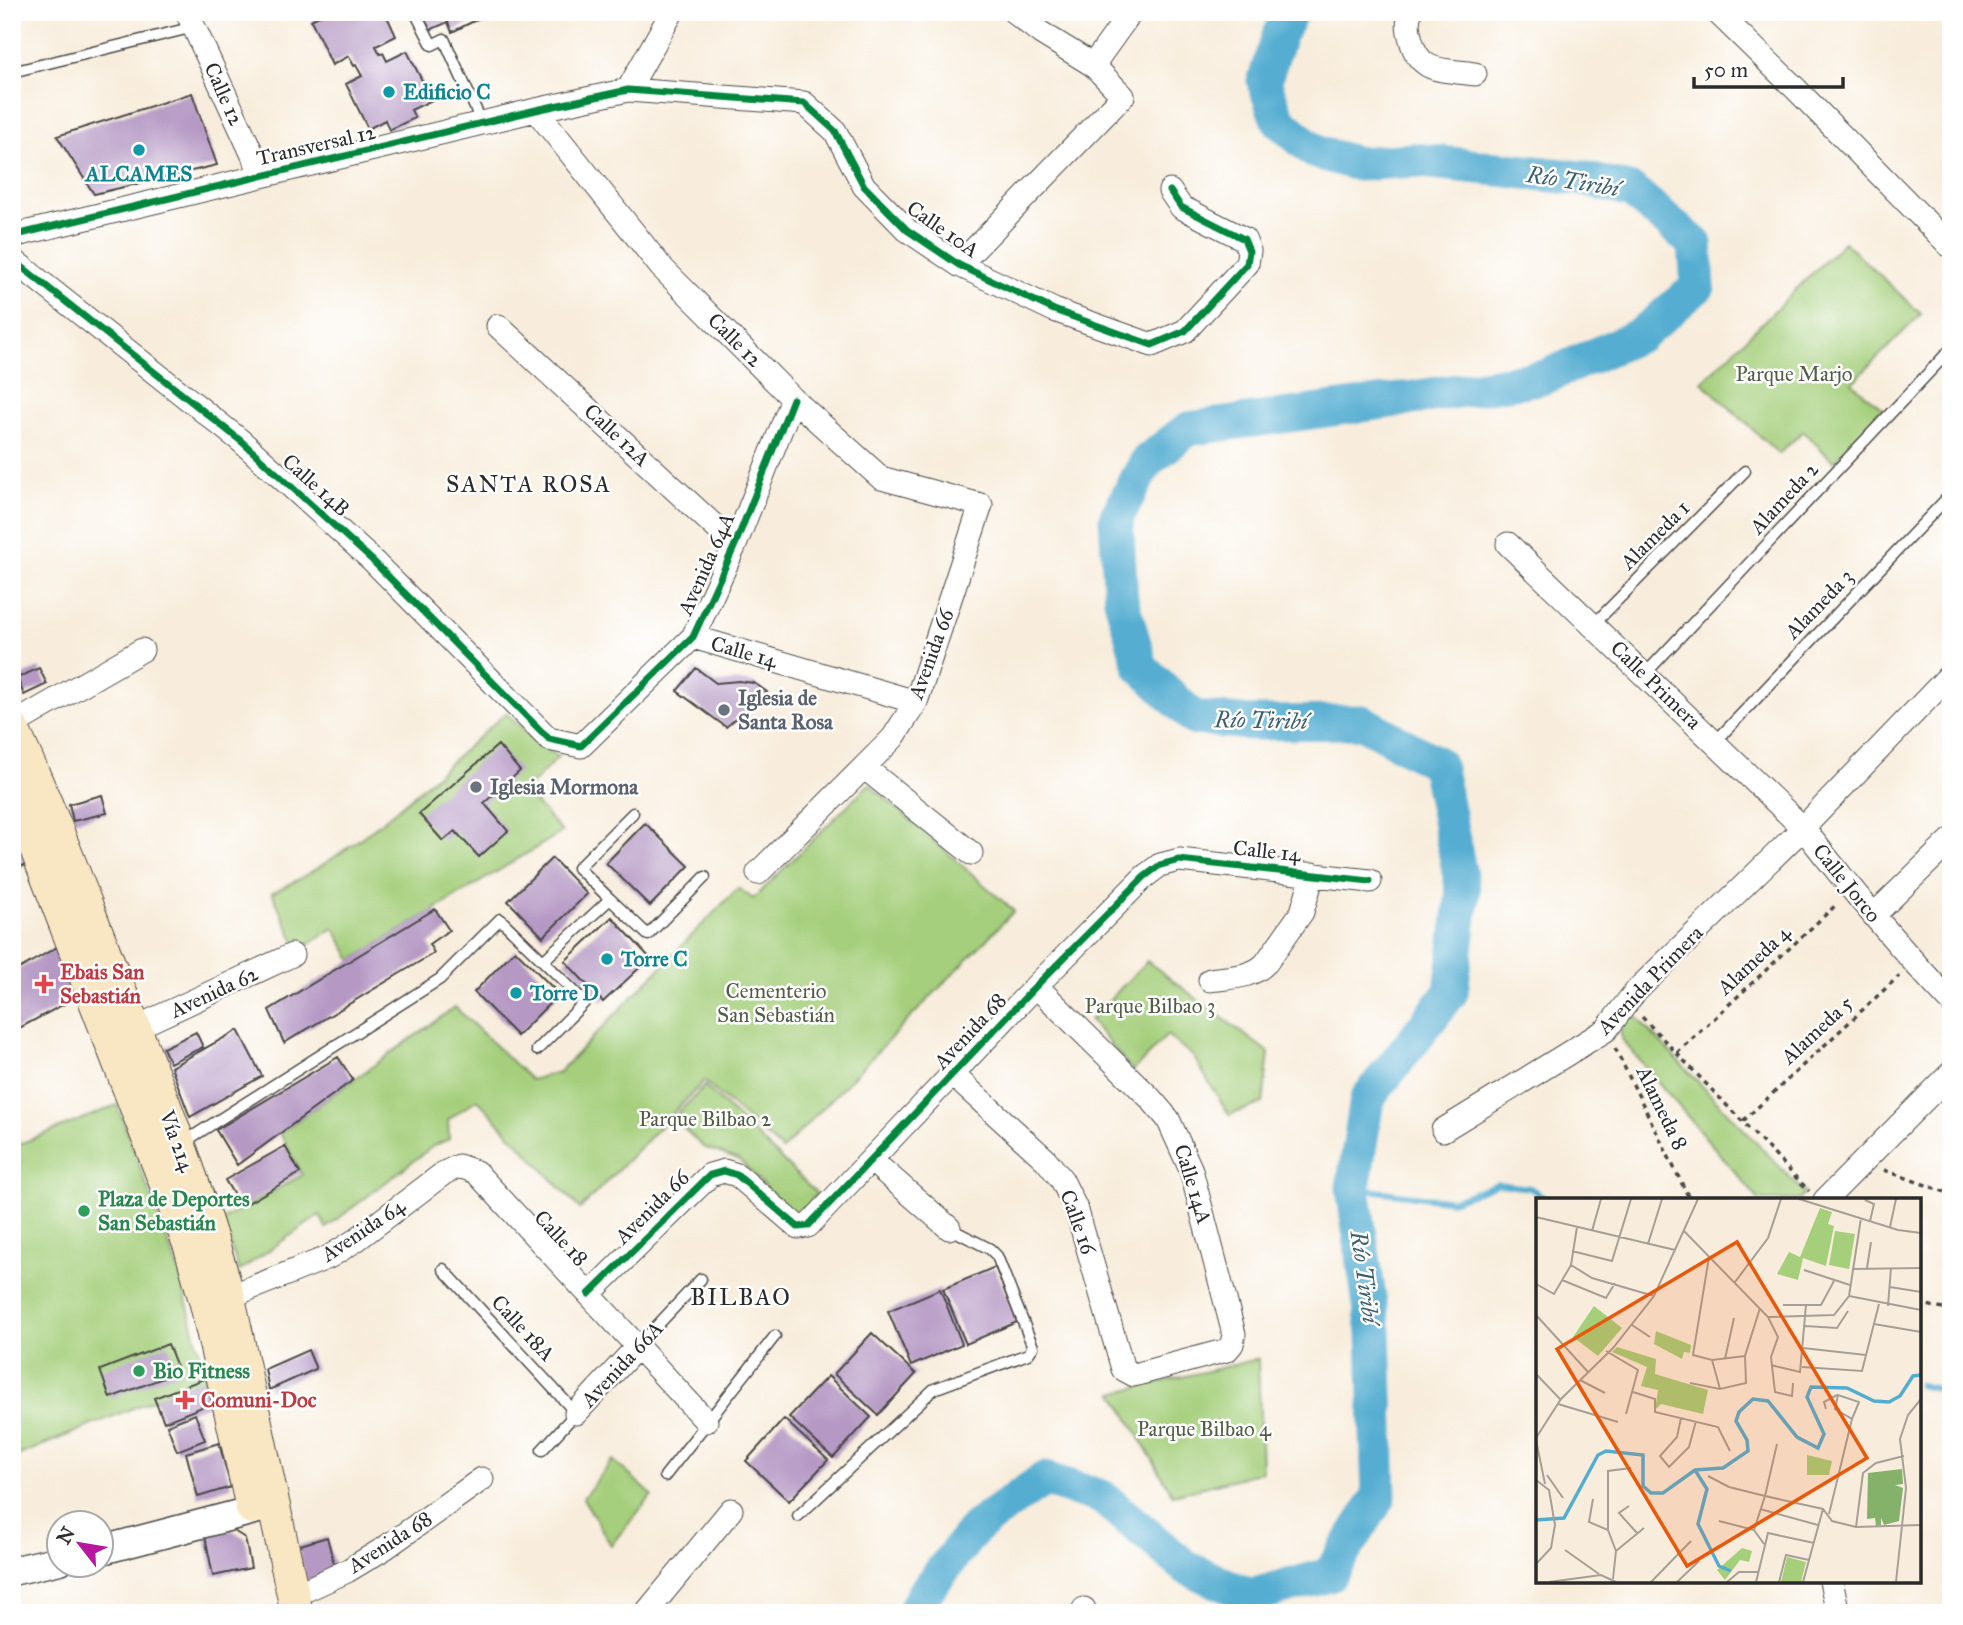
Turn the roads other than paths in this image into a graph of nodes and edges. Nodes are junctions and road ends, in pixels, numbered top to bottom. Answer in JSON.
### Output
{"nodes":[{"id":1,"x":415,"y":12,"type":"edge"},
{"id":2,"x":672,"y":12,"type":"edge"},
{"id":3,"x":1014,"y":12,"type":"edge"},
{"id":4,"x":1131,"y":12,"type":"edge"},
{"id":5,"x":1410,"y":12,"type":"edge"},
{"id":6,"x":1717,"y":12,"type":"edge"},
{"id":7,"x":191,"y":20,"type":"edge"},
{"id":8,"x":1093,"y":65,"type":"junction"},
{"id":9,"x":12,"y":72,"type":"edge"},
{"id":10,"x":1475,"y":74,"type":"dead end"},
{"id":11,"x":628,"y":90,"type":"junction"},
{"id":12,"x":536,"y":110,"type":"junction"},
{"id":13,"x":482,"y":123,"type":"junction"},
{"id":14,"x":261,"y":176,"type":"junction"},
{"id":15,"x":1170,"y":191,"type":"dead end"},
{"id":16,"x":12,"y":236,"type":"edge"},
{"id":17,"x":1951,"y":247,"type":"edge"},
{"id":18,"x":12,"y":260,"type":"edge"},
{"id":19,"x":959,"y":265,"type":"junction"},
{"id":20,"x":498,"y":326,"type":"dead end"},
{"id":21,"x":1951,"y":349,"type":"edge"},
{"id":22,"x":793,"y":399,"type":"junction"},
{"id":23,"x":1745,"y":471,"type":"dead end"},
{"id":24,"x":1951,"y":494,"type":"edge"},
{"id":25,"x":981,"y":505,"type":"joint"},
{"id":26,"x":1508,"y":544,"type":"dead end"},
{"id":27,"x":735,"y":545,"type":"junction"},
{"id":28,"x":1592,"y":626,"type":"junction"},
{"id":29,"x":693,"y":637,"type":"junction"},
{"id":30,"x":142,"y":650,"type":"dead end"},
{"id":31,"x":1645,"y":674,"type":"junction"},
{"id":32,"x":1951,"y":674,"type":"edge"},
{"id":33,"x":916,"y":702,"type":"junction"},
{"id":34,"x":12,"y":726,"type":"edge"},
{"id":35,"x":1715,"y":742,"type":"junction"},
{"id":36,"x":581,"y":746,"type":"joint"},
{"id":37,"x":865,"y":768,"type":"junction"},
{"id":38,"x":19,"y":780,"type":"edge"},
{"id":39,"x":633,"y":813,"type":"dead end"},
{"id":40,"x":1803,"y":828,"type":"junction"},
{"id":41,"x":1951,"y":841,"type":"edge"},
{"id":42,"x":971,"y":853,"type":"dead end"},
{"id":43,"x":1160,"y":865,"type":"joint"},
{"id":44,"x":758,"y":873,"type":"dead end"},
{"id":45,"x":1312,"y":874,"type":"junction"},
{"id":46,"x":705,"y":877,"type":"dead end"},
{"id":47,"x":1370,"y":881,"type":"dead end"},
{"id":48,"x":610,"y":899,"type":"junction"},
{"id":49,"x":1874,"y":915,"type":"junction"},
{"id":50,"x":292,"y":956,"type":"dead end"},
{"id":51,"x":543,"y":961,"type":"junction"},
{"id":52,"x":1210,"y":980,"type":"dead end"},
{"id":53,"x":1036,"y":986,"type":"junction"},
{"id":54,"x":1951,"y":1002,"type":"edge"},
{"id":55,"x":135,"y":1028,"type":"junction"},
{"id":56,"x":537,"y":1050,"type":"dead end"},
{"id":57,"x":1951,"y":1073,"type":"edge"},
{"id":58,"x":953,"y":1075,"type":"junction"},
{"id":59,"x":1443,"y":1130,"type":"dead end"},
{"id":60,"x":179,"y":1146,"type":"junction"},
{"id":61,"x":871,"y":1160,"type":"junction"},
{"id":62,"x":476,"y":1172,"type":"joint"},
{"id":63,"x":710,"y":1175,"type":"joint"},
{"id":64,"x":1827,"y":1198,"type":"edge"},
{"id":65,"x":949,"y":1228,"type":"joint"},
{"id":66,"x":443,"y":1269,"type":"dead end"},
{"id":67,"x":701,"y":1279,"type":"dead end"},
{"id":68,"x":589,"y":1294,"type":"junction"},
{"id":69,"x":217,"y":1301,"type":"junction"},
{"id":70,"x":775,"y":1336,"type":"dead end"},
{"id":71,"x":637,"y":1347,"type":"junction"},
{"id":72,"x":1123,"y":1369,"type":"joint"},
{"id":73,"x":576,"y":1413,"type":"junction"},
{"id":74,"x":706,"y":1421,"type":"junction"},
{"id":75,"x":542,"y":1450,"type":"dead end"},
{"id":76,"x":664,"y":1476,"type":"dead end"},
{"id":77,"x":482,"y":1479,"type":"dead end"},
{"id":78,"x":263,"y":1508,"type":"junction"},
{"id":79,"x":731,"y":1510,"type":"dead end"},
{"id":80,"x":798,"y":1516,"type":"dead end"},
{"id":81,"x":116,"y":1546,"type":"edge"},
{"id":82,"x":46,"y":1563,"type":"edge"},
{"id":83,"x":12,"y":1571,"type":"edge"},
{"id":84,"x":1831,"y":1583,"type":"edge"},
{"id":85,"x":288,"y":1607,"type":"edge"},
{"id":86,"x":646,"y":1613,"type":"edge"},
{"id":87,"x":1838,"y":1613,"type":"edge"}],
"edges":[{"from":1,"to":13,"type":"lane"},
{"from":2,"to":11,"type":"street"},
{"from":3,"to":8,"type":"street"},
{"from":4,"to":8,"type":"street"},
{"from":5,"to":10,"type":"street"},
{"from":6,"to":17,"type":"street"},
{"from":7,"to":9,"type":"lane"},
{"from":7,"to":14,"type":"street","name":"Calle 12"},
{"from":8,"to":19,"type":"street"},
{"from":11,"to":12,"type":"street","name":"Transversal 12"},
{"from":11,"to":19,"type":"street","name":"Calle 10A"},
{"from":12,"to":13,"type":"street","name":"Transversal 12"},
{"from":12,"to":22,"type":"street","name":"Calle 12"},
{"from":13,"to":14,"type":"street","name":"Transversal 12"},
{"from":14,"to":16,"type":"street","name":"Transversal 12"},
{"from":15,"to":19,"type":"street","name":"Calle 10A"},
{"from":18,"to":36,"type":"street","name":"Calle 14B"},
{"from":20,"to":27,"type":"street","name":"Calle 12A"},
{"from":21,"to":31,"type":"lane","name":"Alameda 2"},
{"from":22,"to":25,"type":"street","name":"Calle 12"},
{"from":22,"to":27,"type":"street","name":"Avenida 64A"},
{"from":23,"to":28,"type":"lane","name":"Alameda 1"},
{"from":24,"to":35,"type":"lane","name":"Alameda 3"},
{"from":25,"to":33,"type":"street","name":"Avenida 66"},
{"from":26,"to":28,"type":"street","name":"Calle Primera"},
{"from":27,"to":29,"type":"street","name":"Avenida 64A"},
{"from":28,"to":31,"type":"street","name":"Calle Primera"},
{"from":29,"to":33,"type":"street","name":"Calle 14"},
{"from":29,"to":36,"type":"street","name":"Avenida 64A"},
{"from":30,"to":34,"type":"street"},
{"from":31,"to":35,"type":"street","name":"Calle Primera"},
{"from":32,"to":40,"type":"street","name":"Calle Jorco"},
{"from":33,"to":37,"type":"street","name":"Avenida 66"},
{"from":34,"to":38,"type":"main road","name":"Vía 214"},
{"from":35,"to":40,"type":"street","name":"Calle Primera"},
{"from":37,"to":42,"type":"street"},
{"from":37,"to":44,"type":"street","name":"Avenida 66"},
{"from":38,"to":55,"type":"main road","name":"Vía 214"},
{"from":38,"to":69,"type":"main road","name":"Vía 214"},
{"from":39,"to":48,"type":"lane"},
{"from":40,"to":49,"type":"street","name":"Calle Jorco"},
{"from":40,"to":59,"type":"street","name":"Avenida Primera"},
{"from":41,"to":49,"type":"street"},
{"from":43,"to":45,"type":"street","name":"Calle 14"},
{"from":43,"to":53,"type":"street","name":"Avenida 68"},
{"from":45,"to":47,"type":"street","name":"Calle 14"},
{"from":45,"to":52,"type":"street"},
{"from":46,"to":48,"type":"lane"},
{"from":48,"to":51,"type":"lane"},
{"from":49,"to":54,"type":"street","name":"Calle Jorco"},
{"from":50,"to":55,"type":"street","name":"Avenida 62"},
{"from":51,"to":56,"type":"lane"},
{"from":51,"to":60,"type":"lane"},
{"from":53,"to":58,"type":"street","name":"Avenida 68"},
{"from":53,"to":72,"type":"street","name":"Calle 14A"},
{"from":55,"to":60,"type":"main road","name":"Vía 214"},
{"from":57,"to":64,"type":"street"},
{"from":58,"to":61,"type":"street","name":"Avenida 68"},
{"from":58,"to":72,"type":"street","name":"Calle 16"},
{"from":60,"to":69,"type":"main road","name":"Vía 214"},
{"from":61,"to":63,"type":"street","name":"Avenida 68"},
{"from":61,"to":65,"type":"street"},
{"from":62,"to":68,"type":"street","name":"Calle 18"},
{"from":62,"to":69,"type":"street","name":"Avenida 64"},
{"from":63,"to":68,"type":"street","name":"Avenida 66"},
{"from":65,"to":80,"type":"lane"},
{"from":66,"to":73,"type":"lane","name":"Calle 18A"},
{"from":67,"to":71,"type":"lane","name":"Avenida 66A"},
{"from":68,"to":71,"type":"street","name":"Calle 18"},
{"from":69,"to":78,"type":"main road","name":"Vía 214"},
{"from":70,"to":74,"type":"lane"},
{"from":71,"to":73,"type":"street","name":"Avenida 66A"},
{"from":71,"to":74,"type":"street","name":"Calle 18"},
{"from":73,"to":75,"type":"lane","name":"Avenida 66A"},
{"from":74,"to":76,"type":"lane"},
{"from":77,"to":85,"type":"street","name":"Avenida 68"},
{"from":78,"to":81,"type":"street"},
{"from":78,"to":85,"type":"main road","name":"Vía 214"},
{"from":79,"to":86,"type":"street"},
{"from":82,"to":83,"type":"street"},
{"from":84,"to":87,"type":"street"}]}
